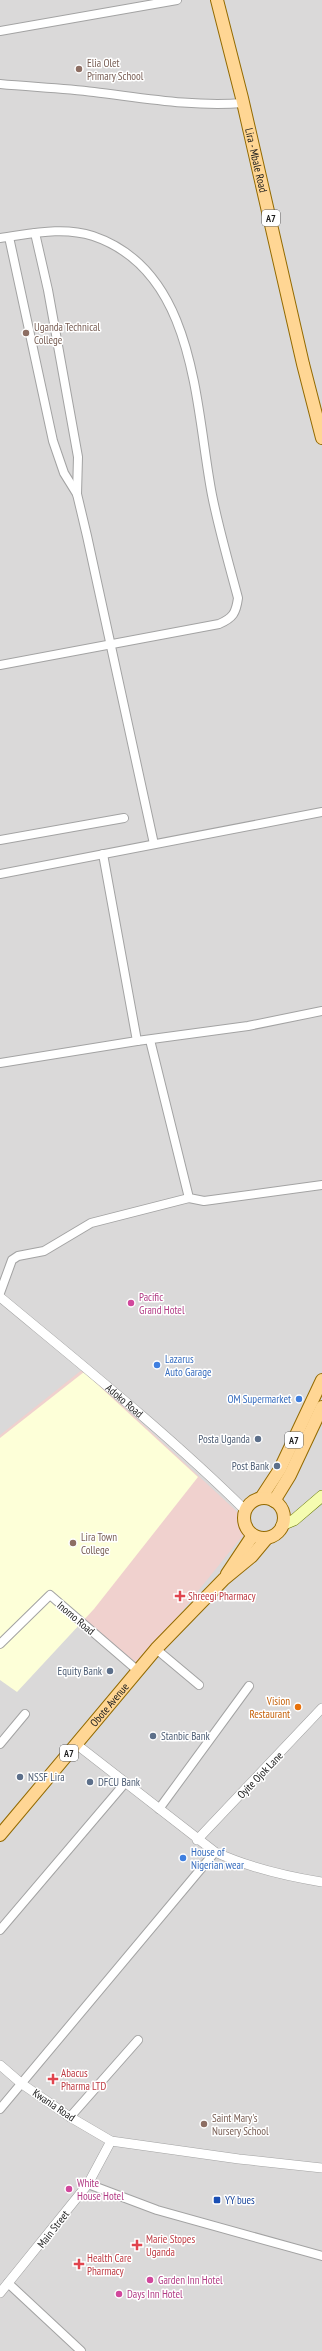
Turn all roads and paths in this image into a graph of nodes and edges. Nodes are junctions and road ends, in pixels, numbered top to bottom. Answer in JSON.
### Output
{"nodes":[{"id":1,"x":177,"y":0,"type":"edge"},
{"id":2,"x":217,"y":0,"type":"edge"},
{"id":3,"x":0,"y":31,"type":"edge"},
{"id":4,"x":0,"y":84,"type":"edge"},
{"id":5,"x":243,"y":102,"type":"junction"},
{"id":6,"x":35,"y":232,"type":"junction"},
{"id":7,"x":9,"y":237,"type":"junction"},
{"id":8,"x":0,"y":238,"type":"edge"},
{"id":9,"x":322,"y":438,"type":"edge"},
{"id":10,"x":77,"y":494,"type":"junction"},
{"id":11,"x":112,"y":643,"type":"junction"},
{"id":12,"x":0,"y":665,"type":"edge"},
{"id":13,"x":322,"y":812,"type":"edge"},
{"id":14,"x":124,"y":818,"type":"dead end"},
{"id":15,"x":0,"y":840,"type":"edge"},
{"id":16,"x":154,"y":844,"type":"junction"},
{"id":17,"x":103,"y":854,"type":"junction"},
{"id":18,"x":0,"y":874,"type":"edge"},
{"id":19,"x":322,"y":1011,"type":"edge"},
{"id":20,"x":150,"y":1040,"type":"junction"},
{"id":21,"x":137,"y":1041,"type":"junction"},
{"id":22,"x":0,"y":1063,"type":"edge"},
{"id":23,"x":322,"y":1185,"type":"edge"},
{"id":24,"x":189,"y":1198,"type":"junction"},
{"id":25,"x":0,"y":1293,"type":"edge"},
{"id":26,"x":0,"y":1297,"type":"edge"},
{"id":27,"x":322,"y":1380,"type":"edge"},
{"id":28,"x":322,"y":1407,"type":"edge"},
{"id":29,"x":322,"y":1496,"type":"edge"},
{"id":30,"x":261,"y":1498,"type":"junction"},
{"id":31,"x":274,"y":1501,"type":"junction"},
{"id":32,"x":245,"y":1510,"type":"junction"},
{"id":33,"x":282,"y":1525,"type":"junction"},
{"id":34,"x":253,"y":1535,"type":"junction"},
{"id":35,"x":266,"y":1538,"type":"junction"},
{"id":36,"x":224,"y":1579,"type":"junction"},
{"id":37,"x":0,"y":1644,"type":"edge"},
{"id":38,"x":156,"y":1649,"type":"junction"},
{"id":39,"x":137,"y":1670,"type":"junction"},
{"id":40,"x":198,"y":1685,"type":"dead end"},
{"id":41,"x":249,"y":1686,"type":"dead end"},
{"id":42,"x":322,"y":1708,"type":"edge"},
{"id":43,"x":25,"y":1714,"type":"dead end"},
{"id":44,"x":0,"y":1744,"type":"edge"},
{"id":45,"x":76,"y":1744,"type":"junction"},
{"id":46,"x":125,"y":1783,"type":"junction"},
{"id":47,"x":159,"y":1809,"type":"junction"},
{"id":48,"x":0,"y":1835,"type":"edge"},
{"id":49,"x":196,"y":1840,"type":"junction"},
{"id":50,"x":215,"y":1852,"type":"junction"},
{"id":51,"x":322,"y":1882,"type":"edge"},
{"id":52,"x":0,"y":1930,"type":"edge"},
{"id":53,"x":138,"y":2040,"type":"dead end"},
{"id":54,"x":0,"y":2065,"type":"edge"},
{"id":55,"x":22,"y":2084,"type":"junction"},
{"id":56,"x":0,"y":2109,"type":"edge"},
{"id":57,"x":70,"y":2117,"type":"junction"},
{"id":58,"x":111,"y":2141,"type":"junction"},
{"id":59,"x":322,"y":2168,"type":"edge"},
{"id":60,"x":88,"y":2184,"type":"junction"},
{"id":61,"x":322,"y":2256,"type":"edge"},
{"id":62,"x":8,"y":2283,"type":"junction"},
{"id":63,"x":0,"y":2292,"type":"edge"},
{"id":64,"x":80,"y":2351,"type":"edge"}],
"edges":[{"from":1,"to":3,"type":"street"},
{"from":2,"to":5,"type":"main road","name":"Lira - Mbale Road","number":"A7"},
{"from":4,"to":5,"type":"street"},
{"from":5,"to":9,"type":"main road","name":"Lira - Mbale Road","number":"A7"},
{"from":6,"to":7,"type":"street"},
{"from":6,"to":10,"type":"street"},
{"from":6,"to":11,"type":"street"},
{"from":7,"to":8,"type":"street"},
{"from":7,"to":10,"type":"street"},
{"from":10,"to":11,"type":"street"},
{"from":11,"to":12,"type":"street"},
{"from":11,"to":16,"type":"street"},
{"from":13,"to":16,"type":"street"},
{"from":14,"to":15,"type":"street"},
{"from":16,"to":17,"type":"street"},
{"from":17,"to":18,"type":"street"},
{"from":17,"to":21,"type":"street"},
{"from":19,"to":20,"type":"street"},
{"from":20,"to":21,"type":"street"},
{"from":20,"to":24,"type":"street"},
{"from":21,"to":22,"type":"street"},
{"from":23,"to":24,"type":"street"},
{"from":24,"to":25,"type":"street"},
{"from":26,"to":32,"type":"street","name":"Adoko Road"},
{"from":27,"to":30,"type":"main road","number":"A7"},
{"from":28,"to":31,"type":"main road","number":"A7"},
{"from":29,"to":33,"type":"main road"},
{"from":30,"to":31,"type":"main road"},
{"from":30,"to":32,"type":"main road","number":"A7"},
{"from":31,"to":33,"type":"main road"},
{"from":32,"to":34,"type":"main road"},
{"from":33,"to":35,"type":"main road","number":"A7"},
{"from":34,"to":35,"type":"main road"},
{"from":34,"to":36,"type":"main road","name":"Obote Avenue","number":"A7"},
{"from":35,"to":36,"type":"main road","name":"Obote Avenue","number":"A7"},
{"from":36,"to":38,"type":"main road","name":"Obote Avenue","number":"A7"},
{"from":37,"to":39,"type":"street","name":"Inomo Road"},
{"from":38,"to":39,"type":"main road","name":"Obote Avenue","number":"A7"},
{"from":38,"to":40,"type":"street"},
{"from":39,"to":45,"type":"main road","name":"Obote Avenue","number":"A7"},
{"from":41,"to":47,"type":"street"},
{"from":42,"to":49,"type":"street","name":"Oyite Ojok Lane"},
{"from":43,"to":44,"type":"street"},
{"from":45,"to":46,"type":"street"},
{"from":45,"to":48,"type":"main road","name":"Obote Avenue","number":"A7"},
{"from":46,"to":47,"type":"street"},
{"from":46,"to":52,"type":"street"},
{"from":47,"to":49,"type":"street"},
{"from":49,"to":50,"type":"street"},
{"from":50,"to":51,"type":"street"},
{"from":50,"to":55,"type":"street"},
{"from":53,"to":57,"type":"street"},
{"from":54,"to":55,"type":"street","name":"Kwania Road"},
{"from":55,"to":56,"type":"street"},
{"from":55,"to":57,"type":"street","name":"Kwania Road"},
{"from":57,"to":58,"type":"street","name":"Kwania Road"},
{"from":58,"to":59,"type":"street"},
{"from":58,"to":60,"type":"street","name":"Main Street"},
{"from":60,"to":61,"type":"street"},
{"from":60,"to":62,"type":"street","name":"Main Street"},
{"from":62,"to":63,"type":"street","name":"Main Street"},
{"from":62,"to":64,"type":"street"}]}
